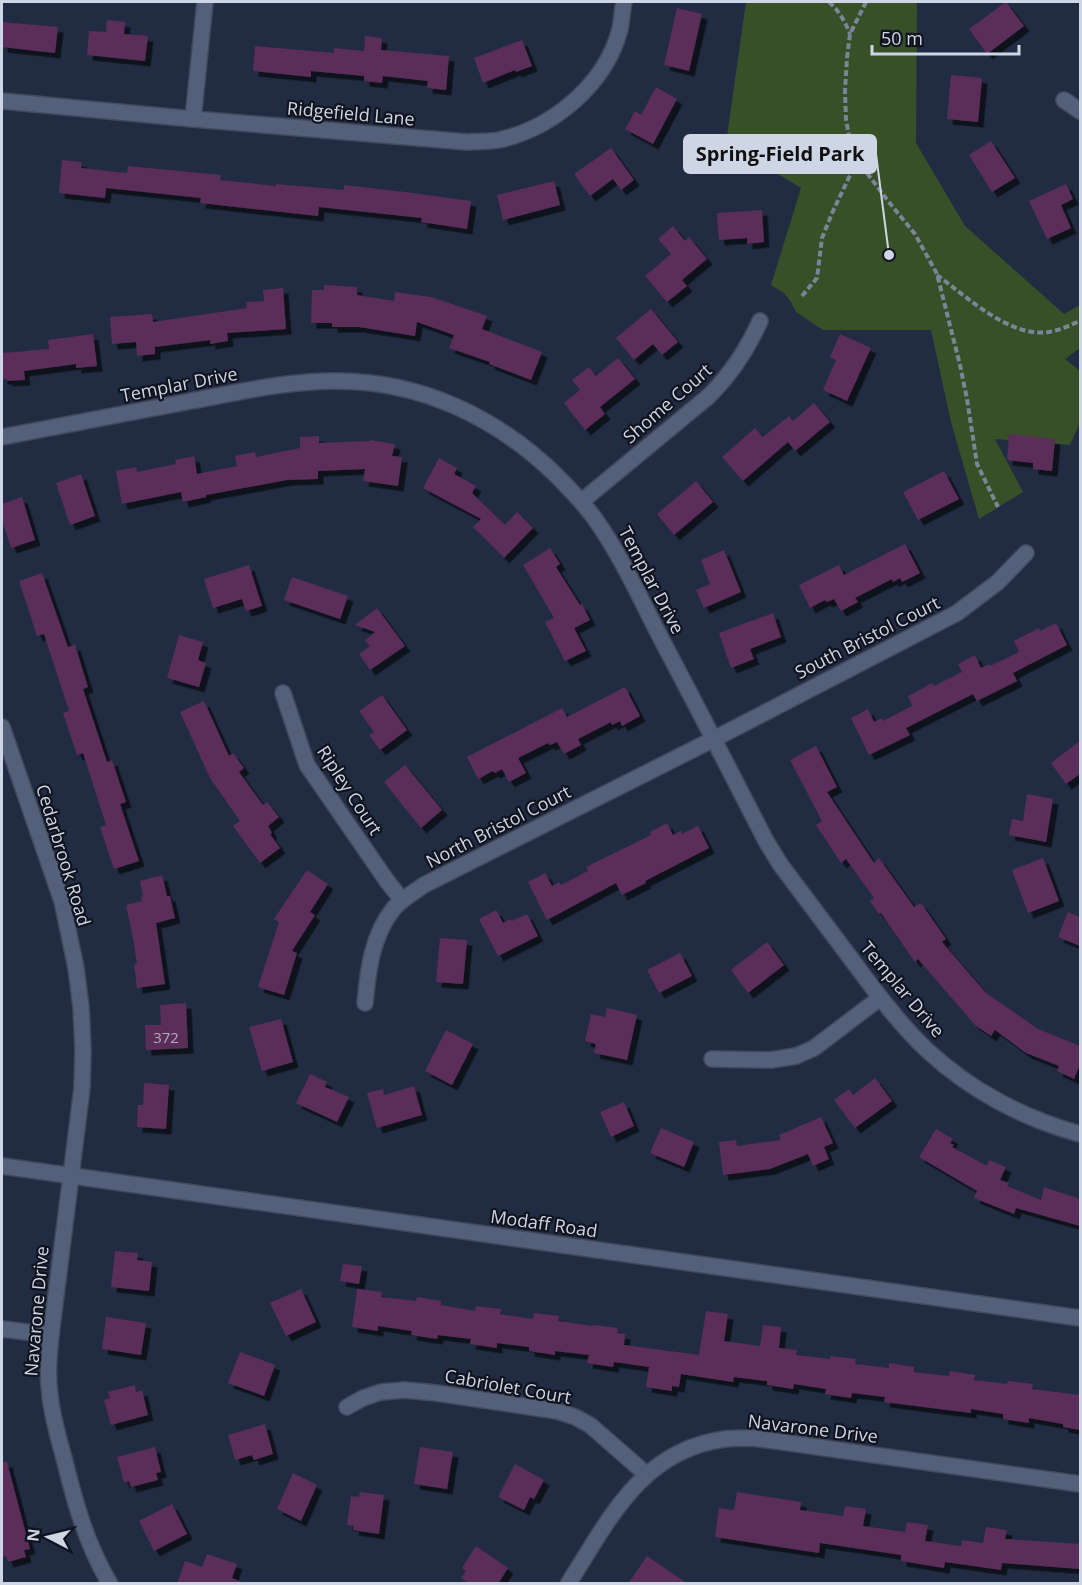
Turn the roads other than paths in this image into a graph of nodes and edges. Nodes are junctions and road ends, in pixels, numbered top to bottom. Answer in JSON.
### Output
{"nodes":[{"id":1,"x":205,"y":2,"type":"edge"},
{"id":2,"x":624,"y":2,"type":"edge"},
{"id":3,"x":1064,"y":100,"type":"dead end"},
{"id":4,"x":2,"y":101,"type":"edge"},
{"id":5,"x":1080,"y":111,"type":"edge"},
{"id":6,"x":193,"y":119,"type":"junction"},
{"id":7,"x":760,"y":321,"type":"dead end"},
{"id":8,"x":2,"y":437,"type":"edge"},
{"id":9,"x":582,"y":501,"type":"junction"},
{"id":10,"x":1026,"y":553,"type":"dead end"},
{"id":11,"x":283,"y":693,"type":"dead end"},
{"id":12,"x":2,"y":729,"type":"edge"},
{"id":13,"x":714,"y":739,"type":"junction"},
{"id":14,"x":402,"y":900,"type":"junction"},
{"id":15,"x":880,"y":999,"type":"junction"},
{"id":16,"x":365,"y":1003,"type":"dead end"},
{"id":17,"x":712,"y":1059,"type":"dead end"},
{"id":18,"x":1080,"y":1134,"type":"edge"},
{"id":19,"x":2,"y":1166,"type":"edge"},
{"id":20,"x":72,"y":1176,"type":"junction"},
{"id":21,"x":1080,"y":1318,"type":"edge"},
{"id":22,"x":2,"y":1329,"type":"edge"},
{"id":23,"x":51,"y":1335,"type":"junction"},
{"id":24,"x":347,"y":1407,"type":"dead end"},
{"id":25,"x":646,"y":1474,"type":"junction"},
{"id":26,"x":1080,"y":1484,"type":"edge"},
{"id":27,"x":110,"y":1584,"type":"edge"},
{"id":28,"x":568,"y":1584,"type":"edge"}],
"edges":[{"from":1,"to":6,"type":"street"},
{"from":2,"to":6,"type":"street","name":"Ridgefield Lane"},
{"from":3,"to":5,"type":"street"},
{"from":4,"to":6,"type":"street","name":"Ridgefield Lane"},
{"from":7,"to":9,"type":"street","name":"Shome Court"},
{"from":8,"to":9,"type":"street","name":"Templar Drive"},
{"from":9,"to":13,"type":"street","name":"Templar Drive"},
{"from":10,"to":13,"type":"street","name":"South Bristol Court"},
{"from":11,"to":14,"type":"street","name":"Ripley Court"},
{"from":12,"to":20,"type":"street","name":"Cedarbrook Road"},
{"from":13,"to":14,"type":"street","name":"North Bristol Court"},
{"from":13,"to":15,"type":"street","name":"Templar Drive"},
{"from":14,"to":16,"type":"street","name":"North Bristol Court"},
{"from":15,"to":17,"type":"street"},
{"from":15,"to":18,"type":"street","name":"Templar Drive"},
{"from":19,"to":20,"type":"street","name":"Modaff Road"},
{"from":20,"to":21,"type":"street","name":"Modaff Road"},
{"from":20,"to":23,"type":"street","name":"Navarone Drive"},
{"from":22,"to":23,"type":"street"},
{"from":23,"to":27,"type":"street","name":"Navarone Drive"},
{"from":24,"to":25,"type":"street","name":"Cabriolet Court"},
{"from":25,"to":26,"type":"street","name":"Navarone Drive"},
{"from":25,"to":28,"type":"street","name":"Navarone Drive"}]}
